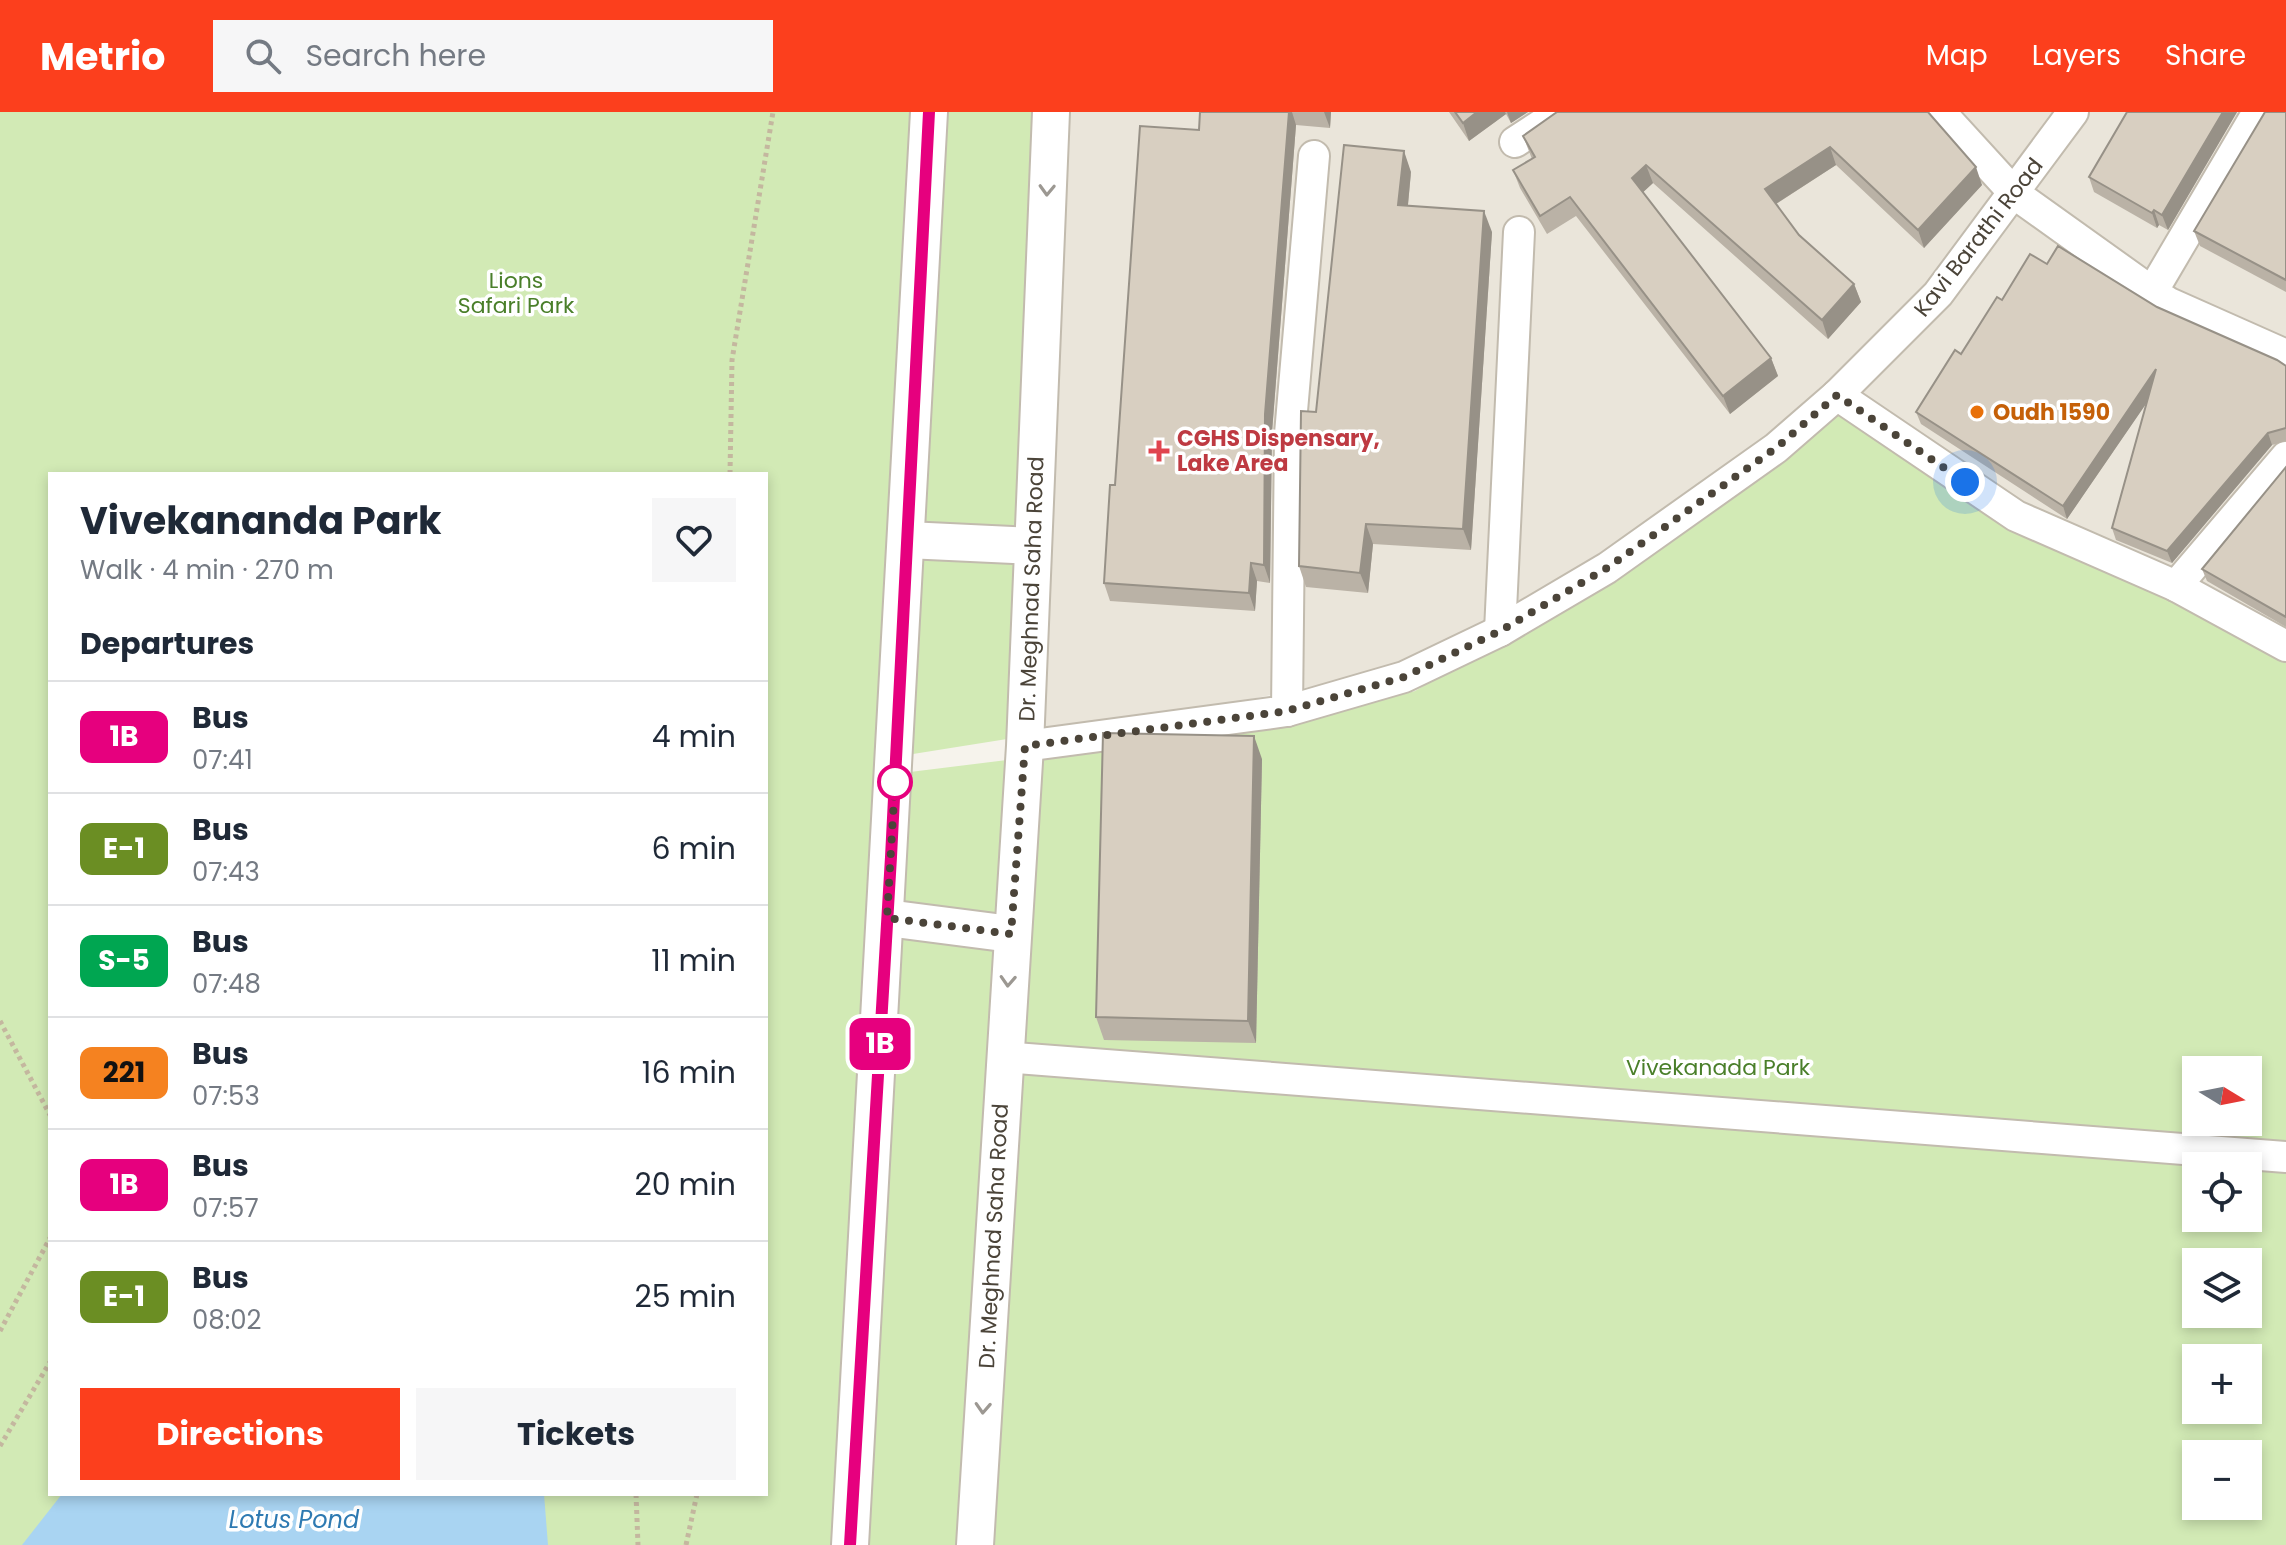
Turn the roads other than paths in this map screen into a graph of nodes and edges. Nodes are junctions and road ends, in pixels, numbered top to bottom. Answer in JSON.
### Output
{"nodes":[{"id":1,"x":929,"y":112,"type":"edge"},
{"id":2,"x":1051,"y":112,"type":"edge"},
{"id":3,"x":1561,"y":112,"type":"edge"},
{"id":4,"x":1940,"y":112,"type":"edge"},
{"id":5,"x":2073,"y":112,"type":"edge"},
{"id":6,"x":2258,"y":112,"type":"edge"},
{"id":7,"x":1515,"y":142,"type":"dead end"},
{"id":8,"x":1314,"y":156,"type":"dead end"},
{"id":9,"x":2015,"y":194,"type":"junction"},
{"id":10,"x":1519,"y":232,"type":"dead end"},
{"id":11,"x":2152,"y":292,"type":"junction"},
{"id":12,"x":2286,"y":355,"type":"edge"},
{"id":13,"x":1837,"y":395,"type":"junction"},
{"id":14,"x":2286,"y":457,"type":"edge"},
{"id":15,"x":907,"y":540,"type":"junction"},
{"id":16,"x":1033,"y":546,"type":"junction"},
{"id":17,"x":2176,"y":586,"type":"junction"},
{"id":18,"x":1500,"y":631,"type":"junction"},
{"id":19,"x":2286,"y":646,"type":"edge"},
{"id":20,"x":1287,"y":711,"type":"junction"},
{"id":21,"x":1025,"y":746,"type":"junction"},
{"id":22,"x":887,"y":918,"type":"junction"},
{"id":23,"x":1011,"y":934,"type":"junction"},
{"id":24,"x":1004,"y":1057,"type":"junction"},
{"id":25,"x":2286,"y":1157,"type":"edge"},
{"id":26,"x":850,"y":1545,"type":"edge"},
{"id":27,"x":975,"y":1545,"type":"edge"}],
"edges":[{"from":1,"to":15,"type":"street"},
{"from":2,"to":16,"type":"street","name":"Dr. Meghnad Saha Road","one_way":true},
{"from":3,"to":7,"type":"street"},
{"from":4,"to":9,"type":"street"},
{"from":5,"to":9,"type":"street","name":"Kavi Barathi Road"},
{"from":6,"to":11,"type":"street"},
{"from":8,"to":20,"type":"street"},
{"from":9,"to":11,"type":"street"},
{"from":9,"to":13,"type":"street","name":"Kavi Barathi Road"},
{"from":10,"to":18,"type":"street"},
{"from":11,"to":12,"type":"street"},
{"from":13,"to":17,"type":"street"},
{"from":13,"to":18,"type":"street","name":"Kavi Barathi Road"},
{"from":14,"to":17,"type":"street"},
{"from":15,"to":16,"type":"street"},
{"from":15,"to":22,"type":"street"},
{"from":16,"to":21,"type":"street","name":"Dr. Meghnad Saha Road"},
{"from":17,"to":19,"type":"street"},
{"from":18,"to":20,"type":"street","name":"Kavi Barathi Road"},
{"from":20,"to":21,"type":"street","name":"Kavi Barathi Road"},
{"from":21,"to":23,"type":"street","name":"Dr. Meghnad Saha Road"},
{"from":22,"to":23,"type":"street"},
{"from":22,"to":26,"type":"street"},
{"from":23,"to":24,"type":"street","name":"Dr. Meghnad Saha Road","one_way":true},
{"from":24,"to":25,"type":"street"},
{"from":24,"to":27,"type":"street","name":"Dr. Meghnad Saha Road","one_way":true}]}
